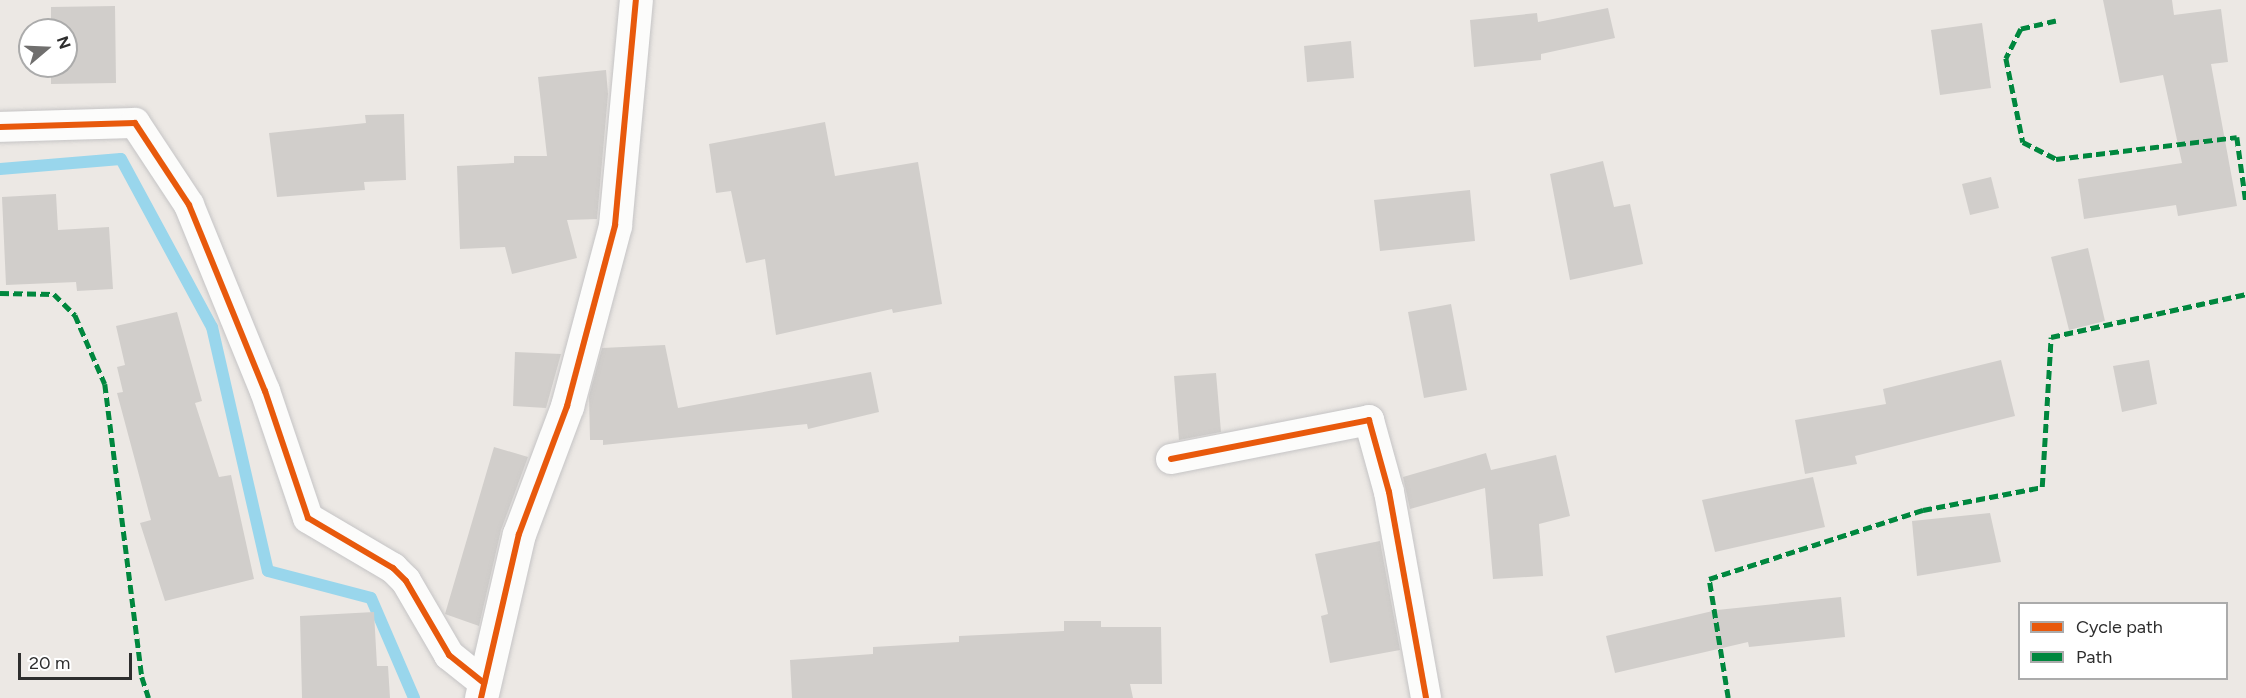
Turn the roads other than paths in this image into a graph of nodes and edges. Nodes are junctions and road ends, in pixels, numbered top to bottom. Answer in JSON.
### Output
{"nodes":[{"id":1,"x":636,"y":0,"type":"edge"},
{"id":2,"x":0,"y":127,"type":"edge"},
{"id":3,"x":1171,"y":459,"type":"dead end"},
{"id":4,"x":482,"y":690,"type":"edge"},
{"id":5,"x":1426,"y":698,"type":"edge"}],
"edges":[{"from":1,"to":4,"type":"street"},
{"from":2,"to":4,"type":"street"},
{"from":3,"to":5,"type":"street"}]}
